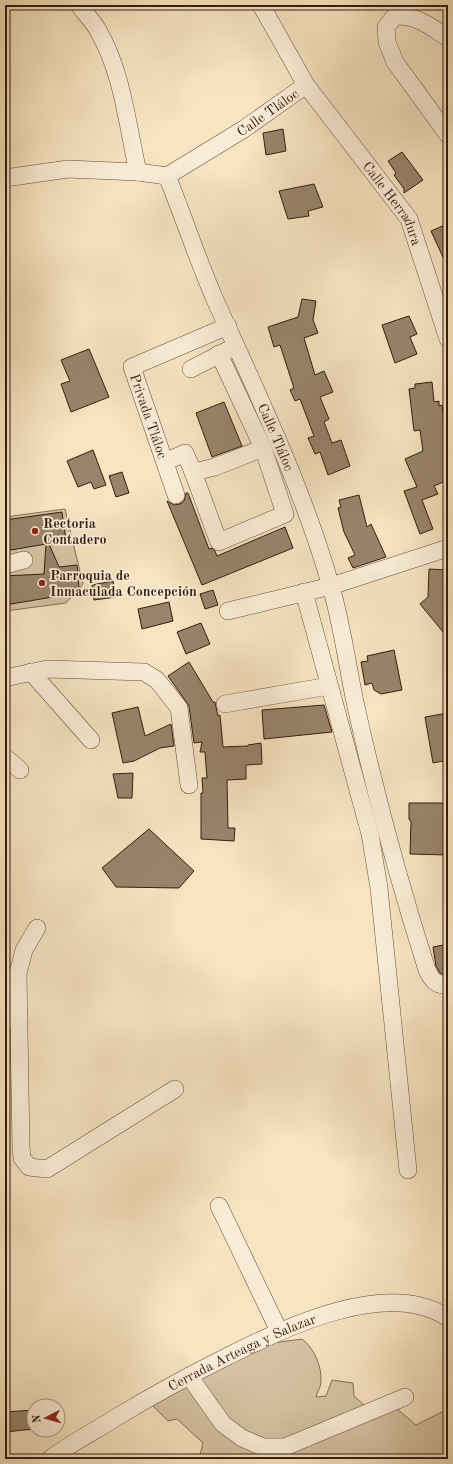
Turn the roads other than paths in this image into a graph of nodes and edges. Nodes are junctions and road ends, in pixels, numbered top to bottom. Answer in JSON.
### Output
{"nodes":[{"id":1,"x":78,"y":5,"type":"edge"},
{"id":2,"x":261,"y":5,"type":"edge"},
{"id":3,"x":448,"y":38,"type":"edge"},
{"id":4,"x":306,"y":85,"type":"junction"},
{"id":5,"x":448,"y":135,"type":"edge"},
{"id":6,"x":138,"y":172,"type":"junction"},
{"id":7,"x":168,"y":176,"type":"junction"},
{"id":8,"x":5,"y":178,"type":"edge"},
{"id":9,"x":228,"y":326,"type":"junction"},
{"id":10,"x":448,"y":339,"type":"edge"},
{"id":11,"x":237,"y":346,"type":"junction"},
{"id":12,"x":219,"y":354,"type":"junction"},
{"id":13,"x":191,"y":369,"type":"dead end"},
{"id":14,"x":263,"y":448,"type":"junction"},
{"id":15,"x":165,"y":462,"type":"junction"},
{"id":16,"x":194,"y":472,"type":"junction"},
{"id":17,"x":176,"y":495,"type":"dead end"},
{"id":18,"x":304,"y":506,"type":"junction"},
{"id":19,"x":285,"y":514,"type":"junction"},
{"id":20,"x":448,"y":548,"type":"edge"},
{"id":21,"x":24,"y":560,"type":"dead end"},
{"id":22,"x":5,"y":565,"type":"edge"},
{"id":23,"x":331,"y":586,"type":"junction"},
{"id":24,"x":304,"y":592,"type":"junction"},
{"id":25,"x":228,"y":611,"type":"dead end"},
{"id":26,"x":31,"y":672,"type":"junction"},
{"id":27,"x":5,"y":678,"type":"edge"},
{"id":28,"x":330,"y":686,"type":"junction"},
{"id":29,"x":225,"y":704,"type":"dead end"},
{"id":30,"x":91,"y":740,"type":"dead end"},
{"id":31,"x":5,"y":757,"type":"edge"},
{"id":32,"x":20,"y":770,"type":"dead end"},
{"id":33,"x":189,"y":785,"type":"dead end"},
{"id":34,"x":37,"y":928,"type":"dead end"},
{"id":35,"x":448,"y":985,"type":"edge"},
{"id":36,"x":12,"y":1018,"type":"edge"},
{"id":37,"x":175,"y":1089,"type":"dead end"},
{"id":38,"x":408,"y":1170,"type":"dead end"},
{"id":39,"x":219,"y":1206,"type":"dead end"},
{"id":40,"x":448,"y":1318,"type":"edge"},
{"id":41,"x":279,"y":1331,"type":"junction"},
{"id":42,"x":189,"y":1376,"type":"junction"},
{"id":43,"x":405,"y":1397,"type":"dead end"},
{"id":44,"x":56,"y":1457,"type":"edge"}],
"edges":[{"from":1,"to":6,"type":"street"},
{"from":2,"to":4,"type":"street","name":"Calle Herradura"},
{"from":3,"to":5,"type":"street"},
{"from":4,"to":7,"type":"street","name":"Calle Tláloc"},
{"from":4,"to":10,"type":"street","name":"Calle Herradura"},
{"from":6,"to":7,"type":"street"},
{"from":6,"to":8,"type":"street"},
{"from":7,"to":9,"type":"street","name":"Calle Tláloc"},
{"from":9,"to":11,"type":"street","name":"Calle Tláloc"},
{"from":9,"to":15,"type":"street","name":"Privada Tláloc"},
{"from":11,"to":12,"type":"street"},
{"from":11,"to":18,"type":"street","name":"Calle Tláloc"},
{"from":12,"to":13,"type":"street"},
{"from":12,"to":14,"type":"street"},
{"from":14,"to":16,"type":"street"},
{"from":14,"to":19,"type":"street"},
{"from":15,"to":16,"type":"street"},
{"from":15,"to":17,"type":"street","name":"Privada Tláloc"},
{"from":16,"to":19,"type":"street"},
{"from":18,"to":19,"type":"street"},
{"from":18,"to":23,"type":"street","name":"Calle Tláloc"},
{"from":20,"to":23,"type":"street"},
{"from":21,"to":22,"type":"street"},
{"from":23,"to":24,"type":"street"},
{"from":23,"to":35,"type":"street","name":"Calle Tláloc"},
{"from":24,"to":25,"type":"street"},
{"from":24,"to":28,"type":"street"},
{"from":26,"to":27,"type":"street"},
{"from":26,"to":30,"type":"street"},
{"from":26,"to":33,"type":"street"},
{"from":28,"to":29,"type":"street"},
{"from":28,"to":38,"type":"street"},
{"from":31,"to":32,"type":"street"},
{"from":34,"to":36,"type":"street"},
{"from":36,"to":37,"type":"street"},
{"from":39,"to":41,"type":"street"},
{"from":40,"to":41,"type":"street","name":"Cerrada Arteaga y Salazar"},
{"from":41,"to":42,"type":"street","name":"Cerrada Arteaga y Salazar"},
{"from":42,"to":43,"type":"street"},
{"from":42,"to":44,"type":"street","name":"Cerrada Arteaga y Salazar"}]}
